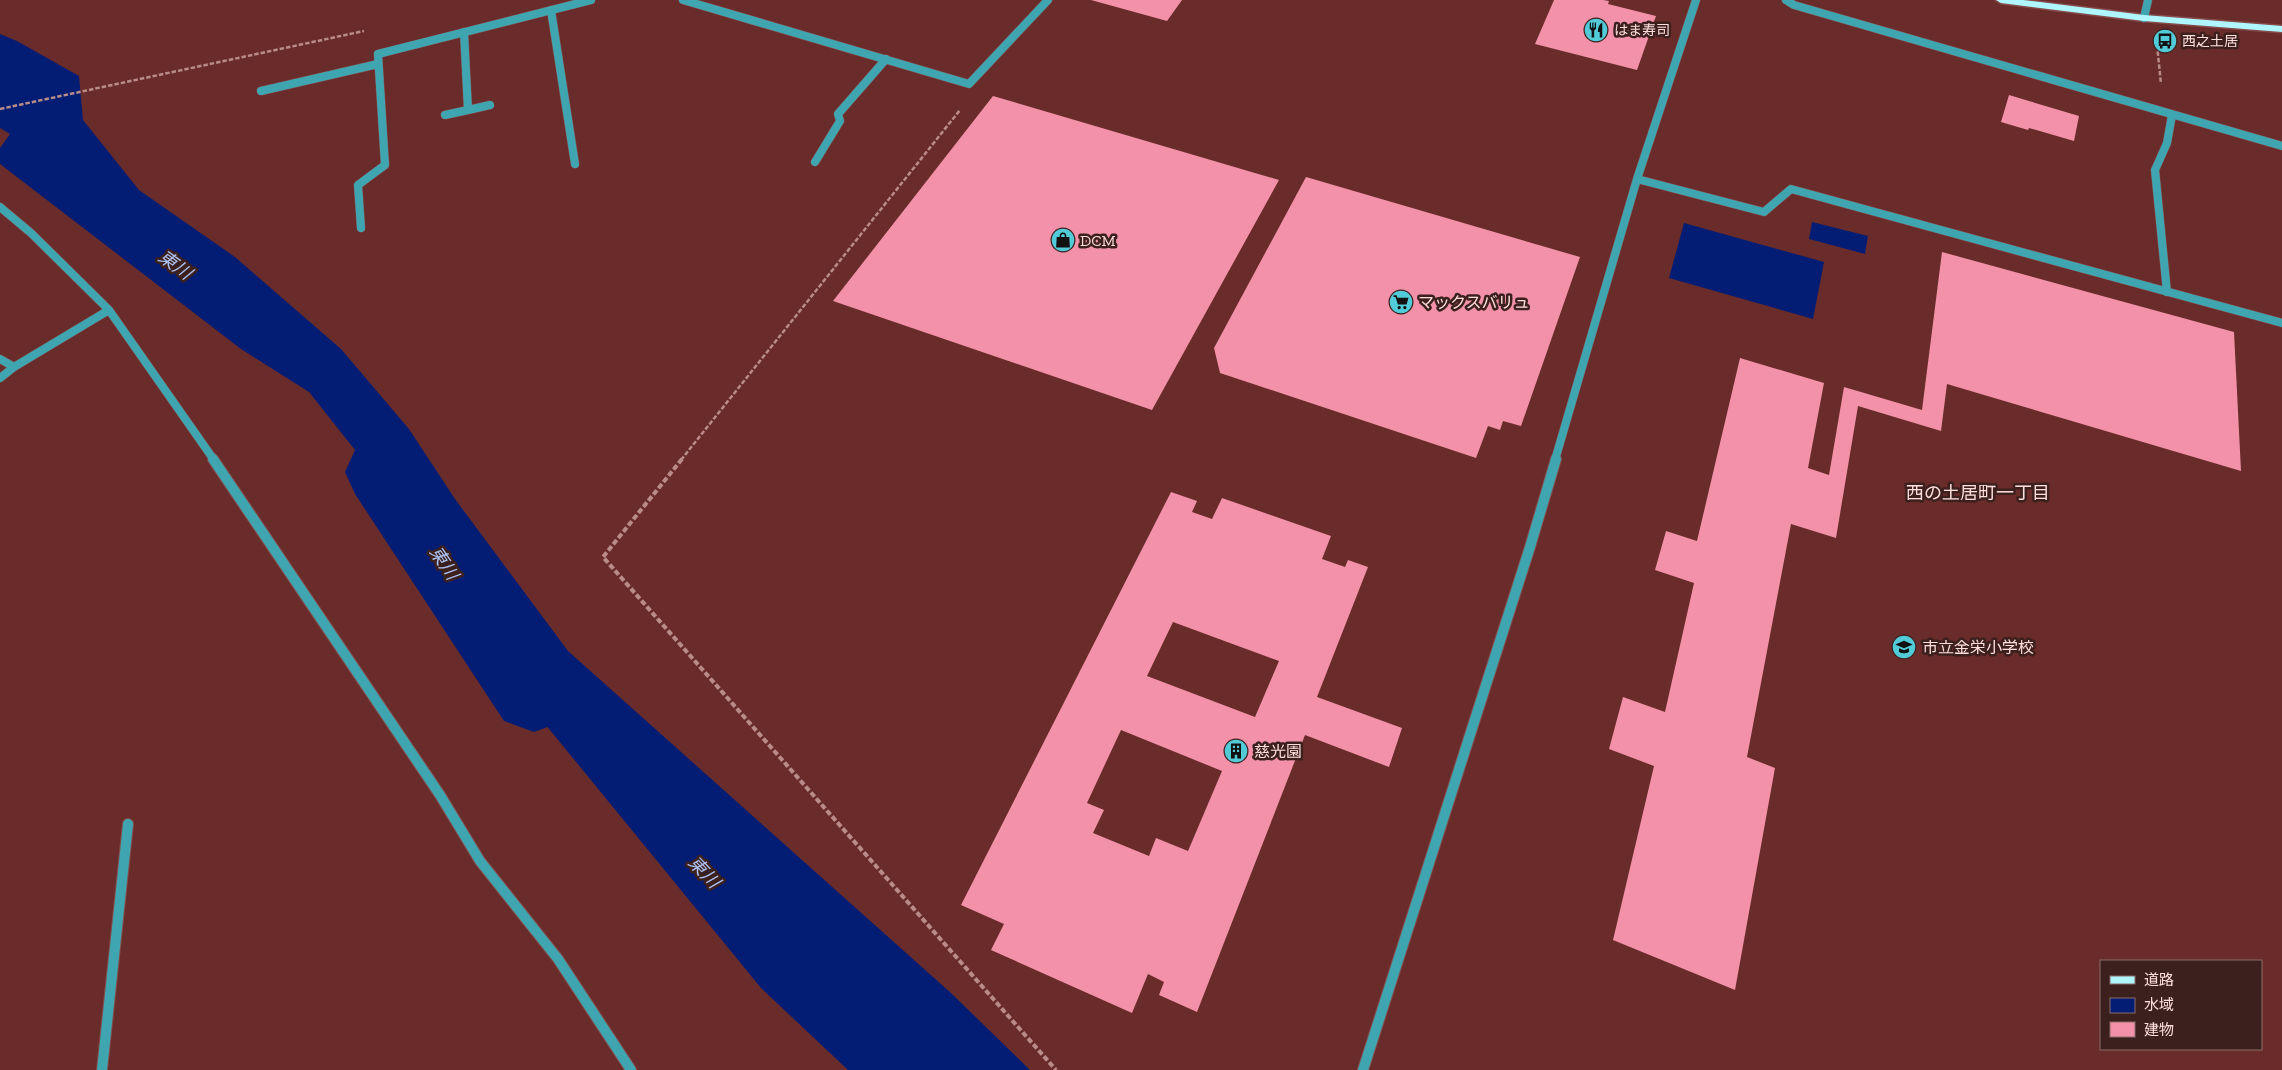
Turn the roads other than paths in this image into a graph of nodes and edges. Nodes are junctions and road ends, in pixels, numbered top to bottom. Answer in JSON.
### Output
{"nodes":[{"id":1,"x":591,"y":0,"type":"edge"},
{"id":2,"x":683,"y":0,"type":"edge"},
{"id":3,"x":1048,"y":0,"type":"edge"},
{"id":4,"x":1696,"y":0,"type":"edge"},
{"id":5,"x":1786,"y":0,"type":"edge"},
{"id":6,"x":2001,"y":0,"type":"edge"},
{"id":7,"x":2148,"y":0,"type":"edge"},
{"id":8,"x":551,"y":10,"type":"junction"},
{"id":9,"x":2144,"y":18,"type":"junction"},
{"id":10,"x":2282,"y":29,"type":"edge"},
{"id":11,"x":464,"y":32,"type":"junction"},
{"id":12,"x":886,"y":59,"type":"junction"},
{"id":13,"x":378,"y":64,"type":"junction"},
{"id":14,"x":261,"y":91,"type":"dead end"},
{"id":15,"x":490,"y":105,"type":"dead end"},
{"id":16,"x":468,"y":110,"type":"junction"},
{"id":17,"x":2168,"y":114,"type":"junction"},
{"id":18,"x":445,"y":115,"type":"dead end"},
{"id":19,"x":2282,"y":146,"type":"edge"},
{"id":20,"x":815,"y":162,"type":"dead end"},
{"id":21,"x":575,"y":164,"type":"dead end"},
{"id":22,"x":1637,"y":179,"type":"junction"},
{"id":23,"x":0,"y":207,"type":"edge"},
{"id":24,"x":361,"y":228,"type":"dead end"},
{"id":25,"x":2167,"y":292,"type":"junction"},
{"id":26,"x":109,"y":310,"type":"junction"},
{"id":27,"x":2282,"y":323,"type":"edge"},
{"id":28,"x":0,"y":359,"type":"edge"},
{"id":29,"x":14,"y":367,"type":"junction"},
{"id":30,"x":0,"y":378,"type":"edge"},
{"id":31,"x":128,"y":824,"type":"dead end"},
{"id":32,"x":102,"y":1070,"type":"edge"},
{"id":33,"x":631,"y":1070,"type":"edge"},
{"id":34,"x":1362,"y":1070,"type":"edge"}],
"edges":[{"from":1,"to":8,"type":"street"},
{"from":2,"to":12,"type":"street"},
{"from":3,"to":12,"type":"street"},
{"from":4,"to":22,"type":"street"},
{"from":5,"to":17,"type":"street"},
{"from":6,"to":9,"type":"main road"},
{"from":7,"to":9,"type":"street"},
{"from":8,"to":11,"type":"street"},
{"from":8,"to":21,"type":"street"},
{"from":9,"to":10,"type":"main road"},
{"from":11,"to":13,"type":"street"},
{"from":11,"to":16,"type":"street"},
{"from":12,"to":20,"type":"street"},
{"from":13,"to":14,"type":"street"},
{"from":13,"to":24,"type":"street"},
{"from":15,"to":16,"type":"street"},
{"from":16,"to":18,"type":"street"},
{"from":17,"to":19,"type":"street"},
{"from":17,"to":25,"type":"street"},
{"from":22,"to":25,"type":"street"},
{"from":22,"to":34,"type":"street"},
{"from":23,"to":26,"type":"street"},
{"from":25,"to":27,"type":"street"},
{"from":26,"to":29,"type":"street"},
{"from":26,"to":33,"type":"street"},
{"from":28,"to":29,"type":"street"},
{"from":29,"to":30,"type":"street"},
{"from":31,"to":32,"type":"street"}]}
